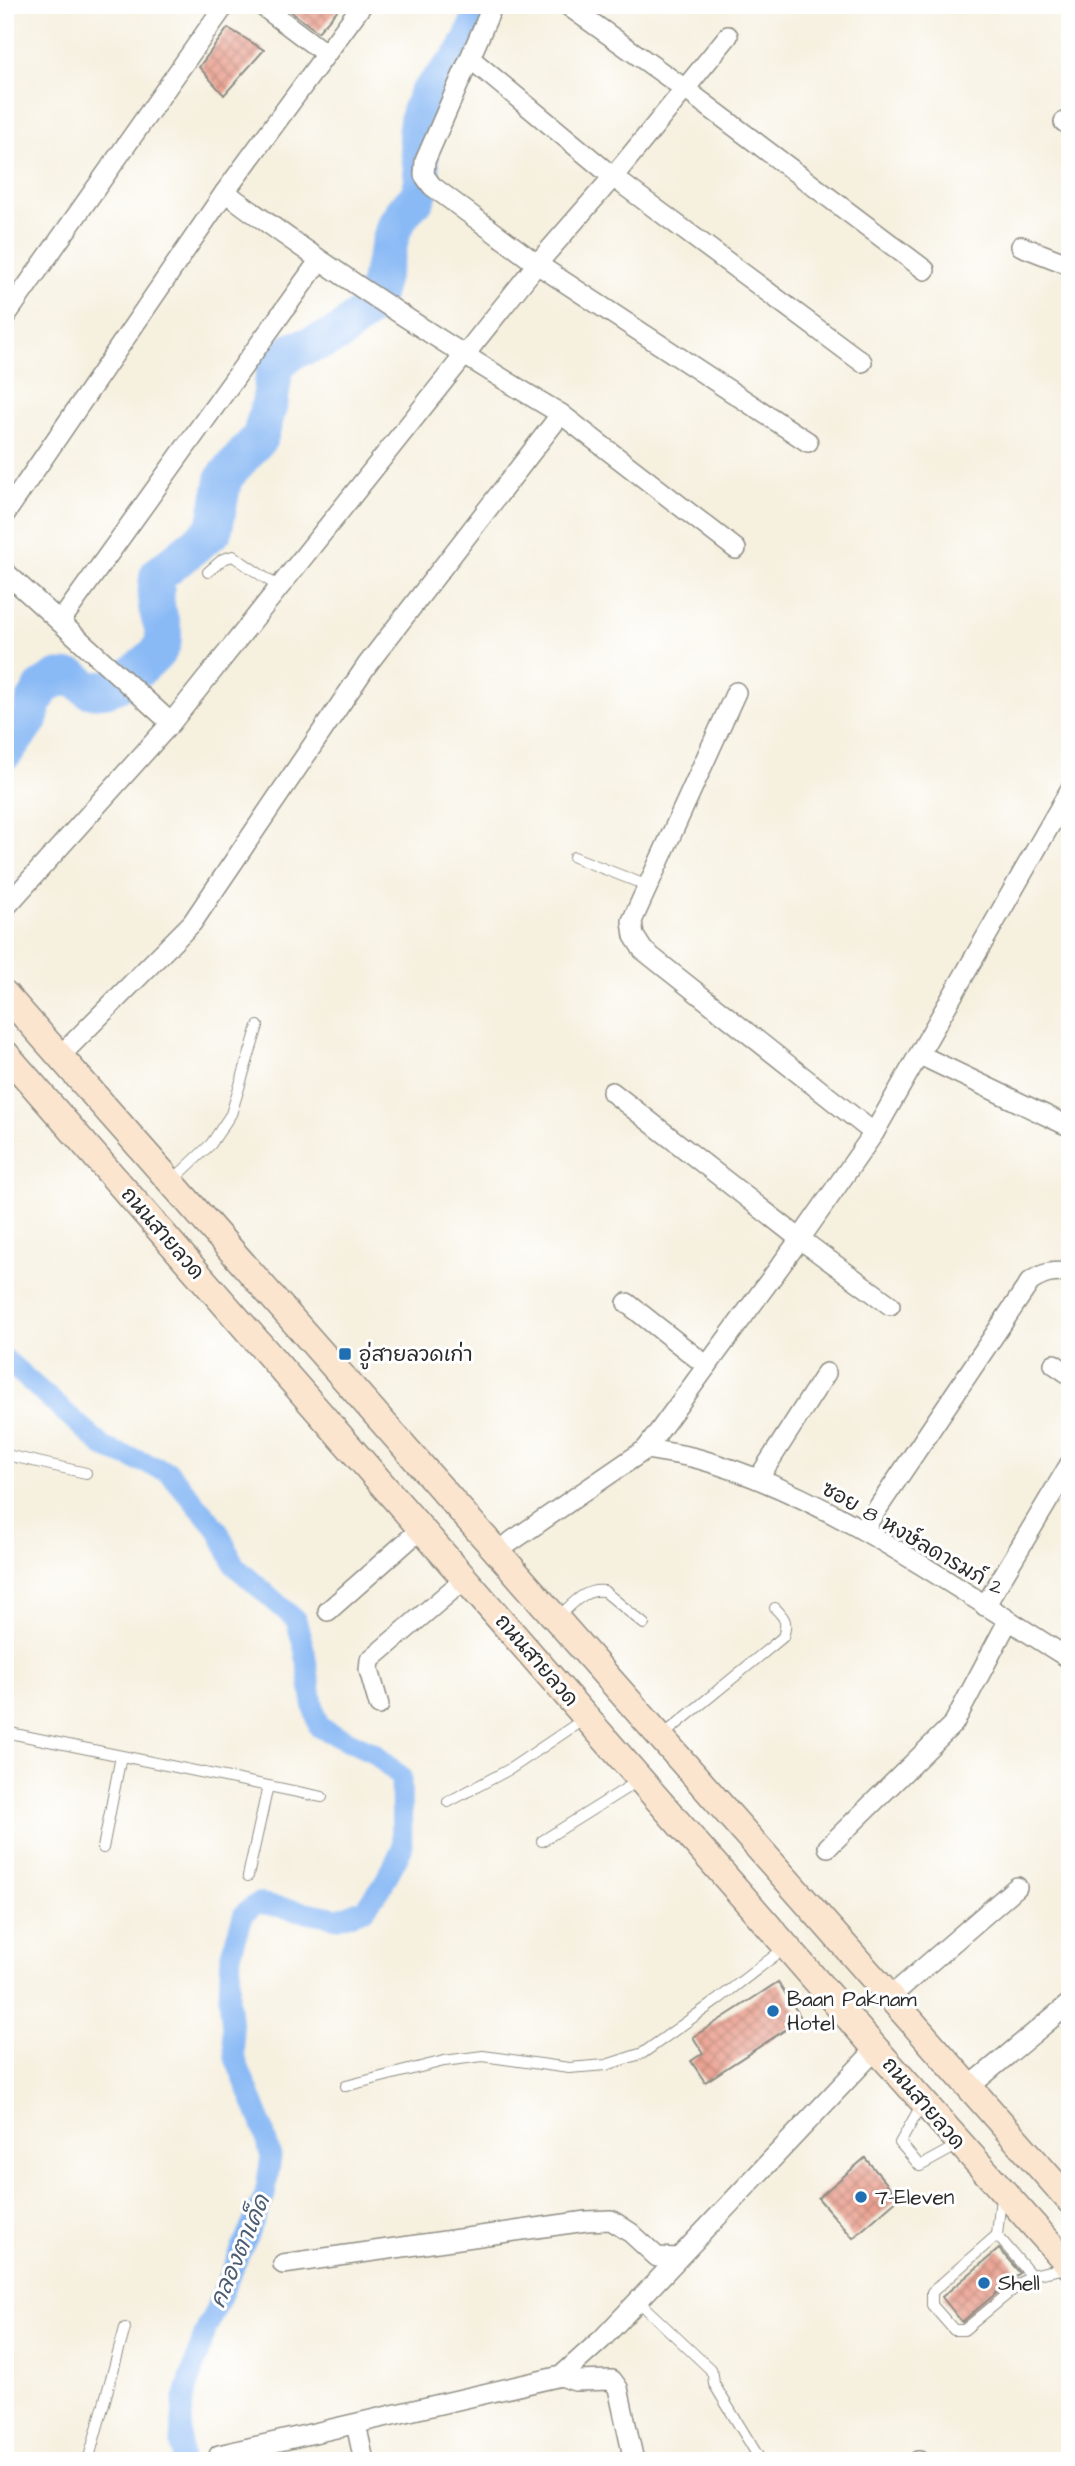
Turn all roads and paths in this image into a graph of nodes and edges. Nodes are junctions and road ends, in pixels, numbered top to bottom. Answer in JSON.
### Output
{"nodes":[{"id":1,"x":225,"y":5,"type":"edge"},
{"id":2,"x":261,"y":5,"type":"edge"},
{"id":3,"x":362,"y":5,"type":"edge"},
{"id":4,"x":494,"y":5,"type":"edge"},
{"id":5,"x":567,"y":5,"type":"edge"},
{"id":6,"x":728,"y":36,"type":"dead end"},
{"id":7,"x":326,"y":54,"type":"junction"},
{"id":8,"x":471,"y":58,"type":"junction"},
{"id":9,"x":685,"y":89,"type":"junction"},
{"id":10,"x":612,"y":177,"type":"junction"},
{"id":11,"x":225,"y":192,"type":"junction"},
{"id":12,"x":1021,"y":246,"type":"dead end"},
{"id":13,"x":318,"y":261,"type":"junction"},
{"id":14,"x":537,"y":264,"type":"junction"},
{"id":15,"x":1070,"y":265,"type":"edge"},
{"id":16,"x":925,"y":270,"type":"dead end"},
{"id":17,"x":5,"y":317,"type":"edge"},
{"id":18,"x":463,"y":356,"type":"junction"},
{"id":19,"x":862,"y":362,"type":"dead end"},
{"id":20,"x":561,"y":414,"type":"junction"},
{"id":21,"x":808,"y":442,"type":"dead end"},
{"id":22,"x":5,"y":514,"type":"edge"},
{"id":23,"x":736,"y":549,"type":"dead end"},
{"id":24,"x":5,"y":572,"type":"edge"},
{"id":25,"x":208,"y":572,"type":"dead end"},
{"id":26,"x":280,"y":588,"type":"junction"},
{"id":27,"x":60,"y":622,"type":"junction"},
{"id":28,"x":736,"y":692,"type":"dead end"},
{"id":29,"x":171,"y":723,"type":"junction"},
{"id":30,"x":1070,"y":790,"type":"edge"},
{"id":31,"x":574,"y":857,"type":"dead end"},
{"id":32,"x":648,"y":886,"type":"junction"},
{"id":33,"x":5,"y":908,"type":"edge"},
{"id":34,"x":5,"y":994,"type":"edge"},
{"id":35,"x":258,"y":1026,"type":"dead end"},
{"id":36,"x":5,"y":1053,"type":"edge"},
{"id":37,"x":61,"y":1055,"type":"junction"},
{"id":38,"x":920,"y":1055,"type":"junction"},
{"id":39,"x":612,"y":1093,"type":"dead end"},
{"id":40,"x":1070,"y":1123,"type":"edge"},
{"id":41,"x":874,"y":1133,"type":"junction"},
{"id":42,"x":172,"y":1181,"type":"junction"},
{"id":43,"x":800,"y":1239,"type":"junction"},
{"id":44,"x":1070,"y":1273,"type":"edge"},
{"id":45,"x":626,"y":1303,"type":"dead end"},
{"id":46,"x":890,"y":1305,"type":"dead end"},
{"id":47,"x":707,"y":1366,"type":"junction"},
{"id":48,"x":826,"y":1373,"type":"dead end"},
{"id":49,"x":646,"y":1449,"type":"junction"},
{"id":50,"x":5,"y":1457,"type":"edge"},
{"id":51,"x":1070,"y":1464,"type":"edge"},
{"id":52,"x":86,"y":1473,"type":"dead end"},
{"id":53,"x":758,"y":1479,"type":"junction"},
{"id":54,"x":422,"y":1528,"type":"junction"},
{"id":55,"x":863,"y":1530,"type":"junction"},
{"id":56,"x":496,"y":1552,"type":"junction"},
{"id":57,"x":466,"y":1578,"type":"junction"},
{"id":58,"x":985,"y":1606,"type":"junction"},
{"id":59,"x":775,"y":1608,"type":"dead end"},
{"id":60,"x":328,"y":1611,"type":"dead end"},
{"id":61,"x":555,"y":1619,"type":"junction"},
{"id":62,"x":1008,"y":1621,"type":"junction"},
{"id":63,"x":644,"y":1624,"type":"dead end"},
{"id":64,"x":1070,"y":1659,"type":"edge"},
{"id":65,"x":379,"y":1705,"type":"dead end"},
{"id":66,"x":587,"y":1717,"type":"junction"},
{"id":67,"x":5,"y":1732,"type":"edge"},
{"id":68,"x":661,"y":1738,"type":"junction"},
{"id":69,"x":121,"y":1756,"type":"junction"},
{"id":70,"x":641,"y":1778,"type":"junction"},
{"id":71,"x":268,"y":1786,"type":"junction"},
{"id":72,"x":322,"y":1797,"type":"dead end"},
{"id":73,"x":448,"y":1802,"type":"dead end"},
{"id":74,"x":726,"y":1814,"type":"junction"},
{"id":75,"x":694,"y":1839,"type":"junction"},
{"id":76,"x":542,"y":1840,"type":"dead end"},
{"id":77,"x":828,"y":1847,"type":"dead end"},
{"id":78,"x":103,"y":1848,"type":"dead end"},
{"id":79,"x":248,"y":1876,"type":"dead end"},
{"id":80,"x":1017,"y":1887,"type":"dead end"},
{"id":81,"x":787,"y":1947,"type":"junction"},
{"id":82,"x":890,"y":1997,"type":"junction"},
{"id":83,"x":1070,"y":2003,"type":"edge"},
{"id":84,"x":876,"y":2049,"type":"junction"},
{"id":85,"x":346,"y":2086,"type":"dead end"},
{"id":86,"x":970,"y":2087,"type":"junction"},
{"id":87,"x":923,"y":2102,"type":"junction"},
{"id":88,"x":960,"y":2144,"type":"junction"},
{"id":89,"x":1002,"y":2191,"type":"junction"},
{"id":90,"x":1070,"y":2201,"type":"edge"},
{"id":91,"x":997,"y":2235,"type":"junction"},
{"id":92,"x":678,"y":2258,"type":"junction"},
{"id":93,"x":283,"y":2264,"type":"dead end"},
{"id":94,"x":1070,"y":2267,"type":"edge"},
{"id":95,"x":1031,"y":2275,"type":"junction"},
{"id":96,"x":638,"y":2301,"type":"junction"},
{"id":97,"x":125,"y":2328,"type":"dead end"},
{"id":98,"x":561,"y":2376,"type":"junction"},
{"id":99,"x":356,"y":2424,"type":"junction"},
{"id":100,"x":219,"y":2455,"type":"dead end"},
{"id":101,"x":88,"y":2461,"type":"edge"},
{"id":102,"x":364,"y":2461,"type":"edge"},
{"id":103,"x":634,"y":2461,"type":"edge"},
{"id":104,"x":761,"y":2461,"type":"edge"}],
"edges":[{"from":1,"to":17,"type":"street"},
{"from":2,"to":7,"type":"street"},
{"from":3,"to":7,"type":"street"},
{"from":4,"to":8,"type":"street"},
{"from":5,"to":9,"type":"street"},
{"from":6,"to":9,"type":"street"},
{"from":7,"to":11,"type":"street"},
{"from":8,"to":10,"type":"street"},
{"from":8,"to":14,"type":"street"},
{"from":9,"to":10,"type":"street"},
{"from":9,"to":16,"type":"street"},
{"from":10,"to":14,"type":"street"},
{"from":10,"to":19,"type":"street"},
{"from":11,"to":13,"type":"street"},
{"from":11,"to":22,"type":"street"},
{"from":12,"to":15,"type":"street"},
{"from":13,"to":18,"type":"street"},
{"from":13,"to":27,"type":"street"},
{"from":14,"to":18,"type":"street"},
{"from":14,"to":21,"type":"street"},
{"from":18,"to":20,"type":"street"},
{"from":18,"to":26,"type":"street"},
{"from":20,"to":23,"type":"street"},
{"from":20,"to":37,"type":"street"},
{"from":24,"to":27,"type":"street"},
{"from":25,"to":26,"type":"lane"},
{"from":26,"to":29,"type":"street"},
{"from":27,"to":29,"type":"street"},
{"from":28,"to":32,"type":"street"},
{"from":29,"to":33,"type":"street"},
{"from":30,"to":38,"type":"street"},
{"from":31,"to":32,"type":"lane"},
{"from":32,"to":41,"type":"street"},
{"from":34,"to":37,"type":"main road","name":"ถนนสายลวด"},
{"from":35,"to":42,"type":"lane"},
{"from":36,"to":54,"type":"main road","name":"ถนนสายลวด"},
{"from":37,"to":42,"type":"main road","name":"ถนนสายลวด"},
{"from":38,"to":40,"type":"street"},
{"from":38,"to":41,"type":"street"},
{"from":39,"to":43,"type":"street"},
{"from":41,"to":43,"type":"street"},
{"from":42,"to":56,"type":"main road","name":"ถนนสายลวด"},
{"from":43,"to":46,"type":"street"},
{"from":43,"to":47,"type":"street"},
{"from":44,"to":55,"type":"street"},
{"from":45,"to":47,"type":"street"},
{"from":47,"to":49,"type":"street"},
{"from":48,"to":53,"type":"street"},
{"from":49,"to":53,"type":"street","name":"ซอย 8 หงษ์ลดารมภ์ 2"},
{"from":49,"to":56,"type":"street"},
{"from":50,"to":52,"type":"lane"},
{"from":51,"to":58,"type":"street"},
{"from":53,"to":55,"type":"street","name":"ซอย 8 หงษ์ลดารมภ์ 2"},
{"from":54,"to":57,"type":"main road","name":"ถนนสายลวด"},
{"from":54,"to":60,"type":"street"},
{"from":55,"to":58,"type":"street","name":"ซอย 8 หงษ์ลดารมภ์ 2"},
{"from":56,"to":61,"type":"main road","name":"ถนนสายลวด"},
{"from":57,"to":65,"type":"street"},
{"from":57,"to":66,"type":"main road","name":"ถนนสายลวด"},
{"from":58,"to":62,"type":"street","name":"ซอย 8 หงษ์ลดารมภ์ 2"},
{"from":59,"to":68,"type":"lane"},
{"from":61,"to":63,"type":"lane"},
{"from":61,"to":68,"type":"main road","name":"ถนนสายลวด"},
{"from":62,"to":64,"type":"street","name":"ซอย 8 หงษ์ลดารมภ์ 2"},
{"from":62,"to":77,"type":"street"},
{"from":66,"to":70,"type":"main road","name":"ถนนสายลวด"},
{"from":66,"to":73,"type":"lane"},
{"from":67,"to":69,"type":"lane"},
{"from":68,"to":74,"type":"main road","name":"ถนนสายลวด"},
{"from":69,"to":71,"type":"lane"},
{"from":69,"to":78,"type":"lane"},
{"from":70,"to":75,"type":"main road","name":"ถนนสายลวด"},
{"from":70,"to":76,"type":"lane"},
{"from":71,"to":72,"type":"lane"},
{"from":71,"to":79,"type":"lane"},
{"from":74,"to":75,"type":"main road"},
{"from":74,"to":82,"type":"main road","name":"ถนนสายลวด"},
{"from":75,"to":81,"type":"main road","name":"ถนนสายลวด"},
{"from":80,"to":82,"type":"street"},
{"from":81,"to":84,"type":"main road","name":"ถนนสายลวด"},
{"from":81,"to":85,"type":"lane"},
{"from":82,"to":86,"type":"main road","name":"ถนนสายลวด"},
{"from":83,"to":86,"type":"street"},
{"from":84,"to":87,"type":"main road","name":"ถนนสายลวด"},
{"from":84,"to":92,"type":"street"},
{"from":86,"to":90,"type":"main road","name":"ถนนสายลวด"},
{"from":87,"to":88,"type":"main road","name":"ถนนสายลวด"},
{"from":87,"to":88,"type":"lane"},
{"from":88,"to":89,"type":"main road","name":"ถนนสายลวด"},
{"from":89,"to":91,"type":"lane"},
{"from":89,"to":94,"type":"main road","name":"ถนนสายลวด"},
{"from":91,"to":95,"type":"lane"},
{"from":91,"to":95,"type":"lane"},
{"from":92,"to":93,"type":"street"},
{"from":92,"to":96,"type":"street"},
{"from":94,"to":95,"type":"lane"},
{"from":96,"to":98,"type":"street"},
{"from":96,"to":104,"type":"lane"},
{"from":97,"to":101,"type":"lane"},
{"from":98,"to":99,"type":"street"},
{"from":98,"to":103,"type":"street"},
{"from":99,"to":100,"type":"street"},
{"from":99,"to":102,"type":"street"}]}
